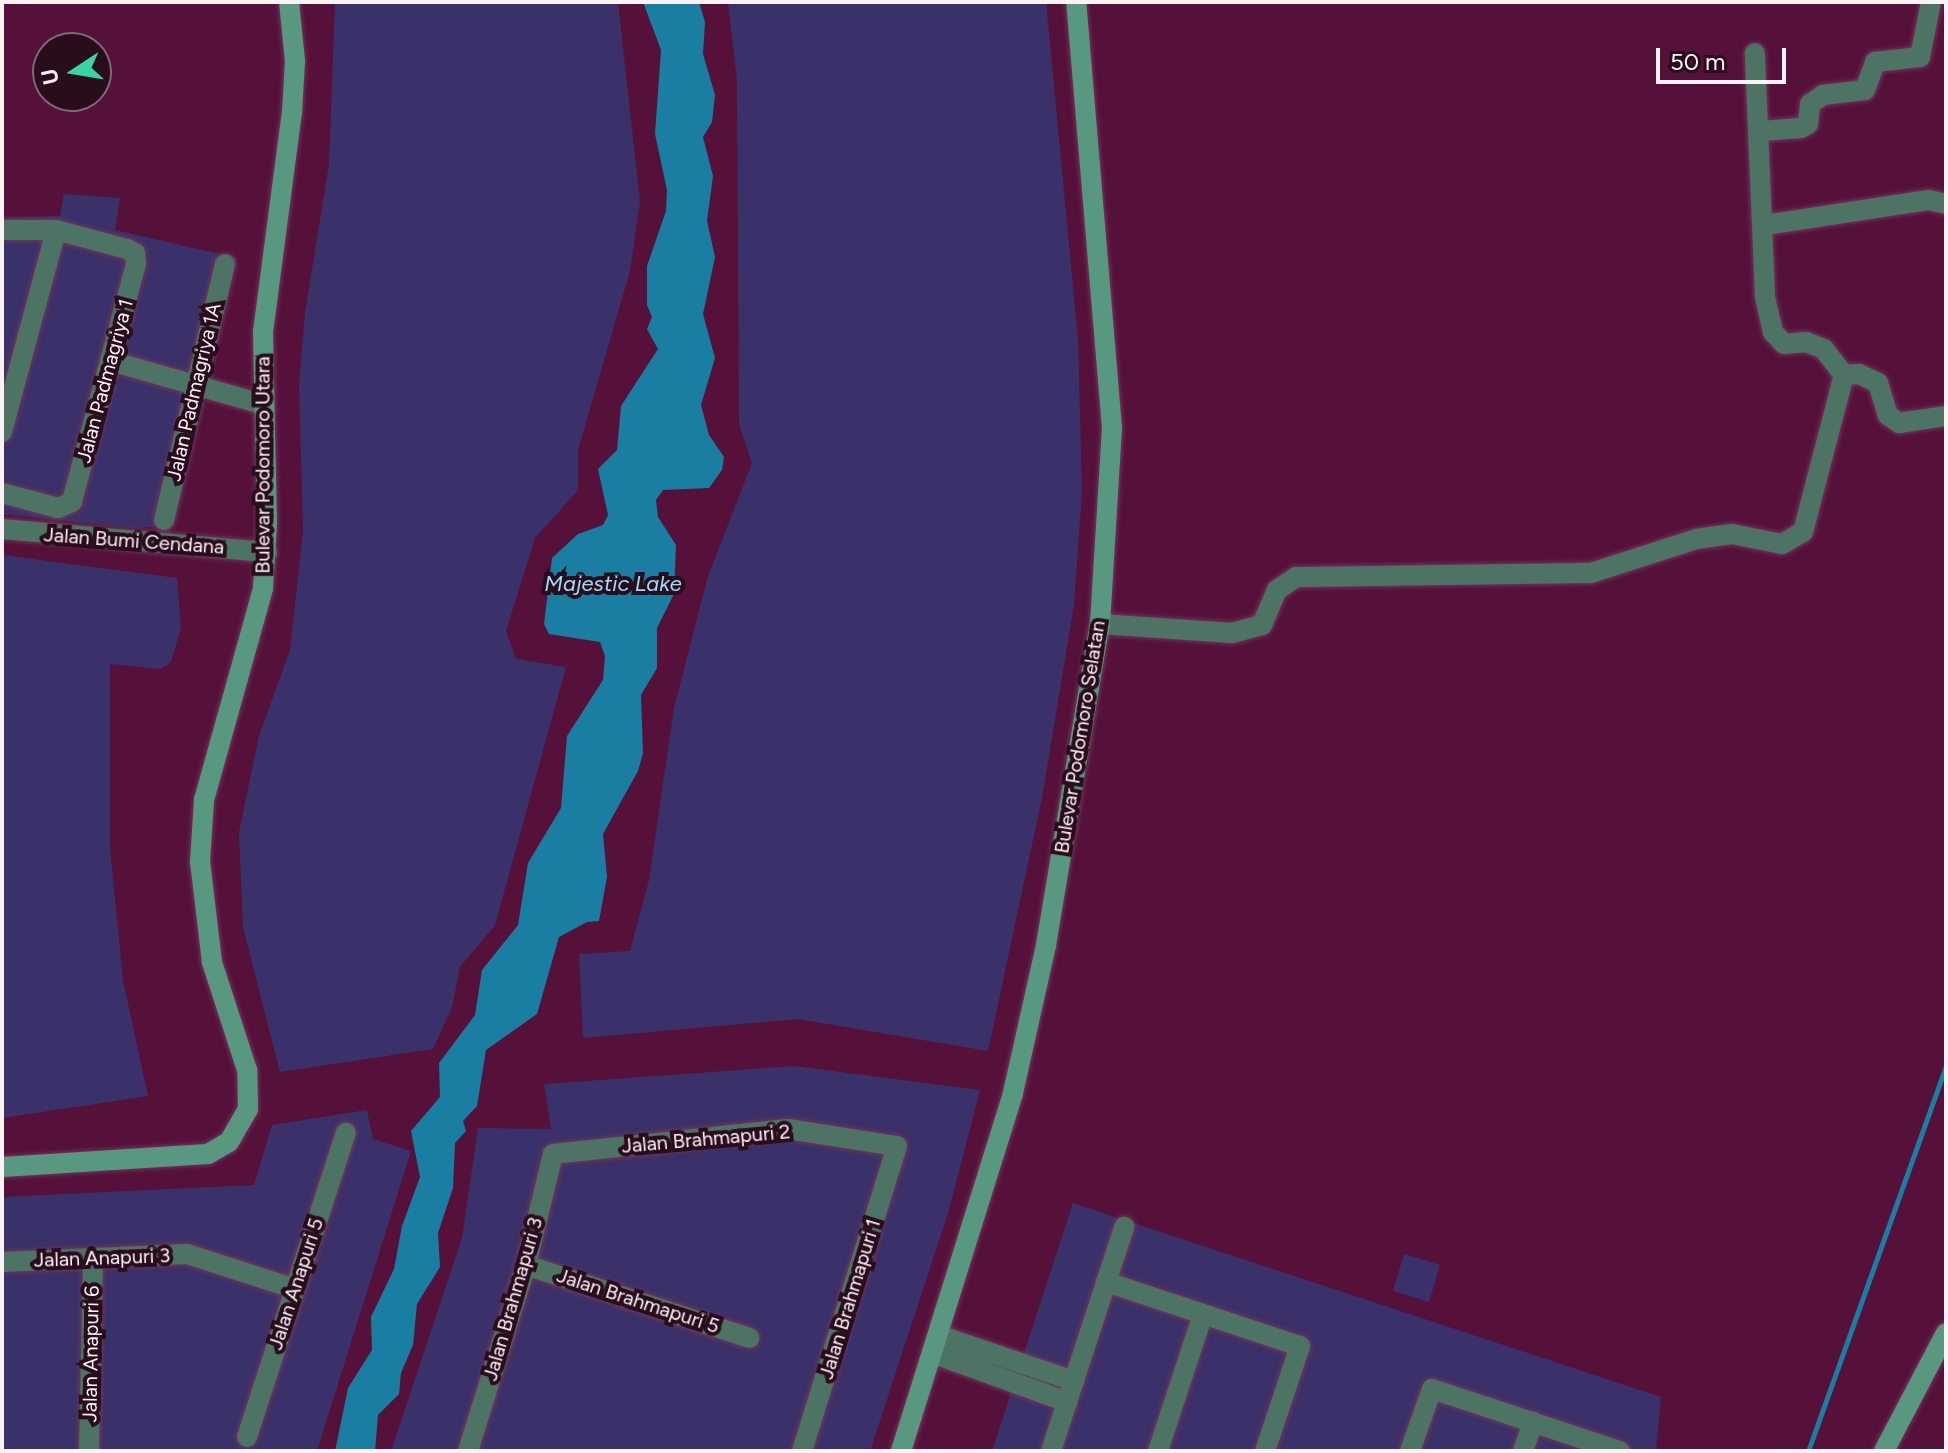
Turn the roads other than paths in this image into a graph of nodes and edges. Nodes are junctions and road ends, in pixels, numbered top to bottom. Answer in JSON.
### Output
{"nodes":[{"id":1,"x":1076,"y":2,"type":"edge"},
{"id":2,"x":1931,"y":2,"type":"edge"},
{"id":3,"x":292,"y":7,"type":"edge"},
{"id":4,"x":1755,"y":53,"type":"dead end"},
{"id":5,"x":1761,"y":131,"type":"junction"},
{"id":6,"x":1946,"y":204,"type":"edge"},
{"id":7,"x":1765,"y":225,"type":"junction"},
{"id":8,"x":2,"y":230,"type":"edge"},
{"id":9,"x":56,"y":230,"type":"junction"},
{"id":10,"x":225,"y":264,"type":"dead end"},
{"id":11,"x":111,"y":361,"type":"junction"},
{"id":12,"x":1844,"y":375,"type":"junction"},
{"id":13,"x":196,"y":385,"type":"junction"},
{"id":14,"x":262,"y":404,"type":"junction"},
{"id":15,"x":1946,"y":416,"type":"edge"},
{"id":16,"x":2,"y":432,"type":"edge"},
{"id":17,"x":2,"y":493,"type":"edge"},
{"id":18,"x":164,"y":520,"type":"dead end"},
{"id":19,"x":2,"y":529,"type":"edge"},
{"id":20,"x":267,"y":552,"type":"junction"},
{"id":21,"x":1100,"y":624,"type":"junction"},
{"id":22,"x":346,"y":1133,"type":"dead end"},
{"id":23,"x":897,"y":1148,"type":"joint"},
{"id":24,"x":559,"y":1151,"type":"joint"},
{"id":25,"x":2,"y":1167,"type":"edge"},
{"id":26,"x":1124,"y":1227,"type":"dead end"},
{"id":27,"x":93,"y":1257,"type":"junction"},
{"id":28,"x":2,"y":1262,"type":"edge"},
{"id":29,"x":526,"y":1265,"type":"junction"},
{"id":30,"x":1106,"y":1282,"type":"junction"},
{"id":31,"x":293,"y":1288,"type":"junction"},
{"id":32,"x":1203,"y":1314,"type":"junction"},
{"id":33,"x":1946,"y":1333,"type":"edge"},
{"id":34,"x":749,"y":1338,"type":"dead end"},
{"id":35,"x":935,"y":1344,"type":"junction"},
{"id":36,"x":1074,"y":1381,"type":"junction"},
{"id":37,"x":1067,"y":1402,"type":"junction"},
{"id":38,"x":1533,"y":1422,"type":"junction"},
{"id":39,"x":247,"y":1437,"type":"dead end"},
{"id":40,"x":89,"y":1451,"type":"edge"},
{"id":41,"x":468,"y":1451,"type":"edge"},
{"id":42,"x":802,"y":1451,"type":"edge"},
{"id":43,"x":901,"y":1451,"type":"edge"},
{"id":44,"x":1051,"y":1451,"type":"edge"},
{"id":45,"x":1158,"y":1451,"type":"edge"},
{"id":46,"x":1265,"y":1451,"type":"edge"},
{"id":47,"x":1410,"y":1451,"type":"edge"},
{"id":48,"x":1523,"y":1451,"type":"edge"},
{"id":49,"x":1620,"y":1451,"type":"edge"},
{"id":50,"x":1884,"y":1451,"type":"edge"}],
"edges":[{"from":1,"to":21,"type":"street","name":"Bulevar Podomoro Selatan"},
{"from":2,"to":5,"type":"street"},
{"from":3,"to":14,"type":"street","name":"Bulevar Podomoro Utara"},
{"from":4,"to":5,"type":"street"},
{"from":5,"to":7,"type":"street"},
{"from":6,"to":7,"type":"street"},
{"from":7,"to":12,"type":"street"},
{"from":8,"to":9,"type":"street"},
{"from":9,"to":11,"type":"street","name":"Jalan Padmagriya 1"},
{"from":9,"to":16,"type":"street"},
{"from":10,"to":13,"type":"street","name":"Jalan Padmagriya 1A"},
{"from":11,"to":13,"type":"street"},
{"from":11,"to":17,"type":"street","name":"Jalan Padmagriya 1"},
{"from":12,"to":15,"type":"street"},
{"from":12,"to":21,"type":"street"},
{"from":13,"to":14,"type":"street"},
{"from":13,"to":18,"type":"street","name":"Jalan Padmagriya 1A"},
{"from":14,"to":20,"type":"street","name":"Bulevar Podomoro Utara"},
{"from":19,"to":20,"type":"street","name":"Jalan Bumi Cendana"},
{"from":20,"to":25,"type":"street","name":"Bulevar Podomoro Utara"},
{"from":21,"to":35,"type":"street","name":"Bulevar Podomoro Selatan"},
{"from":22,"to":31,"type":"street","name":"Jalan Anapuri 5"},
{"from":23,"to":24,"type":"street","name":"Jalan Brahmapuri 2"},
{"from":23,"to":42,"type":"street","name":"Jalan Brahmapuri 1"},
{"from":24,"to":29,"type":"street","name":"Jalan Brahmapuri 3"},
{"from":26,"to":30,"type":"street"},
{"from":27,"to":28,"type":"street","name":"Jalan Anapuri 3"},
{"from":27,"to":31,"type":"street","name":"Jalan Anapuri 3"},
{"from":27,"to":40,"type":"street","name":"Jalan Anapuri 6"},
{"from":29,"to":34,"type":"street","name":"Jalan Brahmapuri 5"},
{"from":29,"to":41,"type":"street","name":"Jalan Brahmapuri 3"},
{"from":30,"to":32,"type":"street"},
{"from":30,"to":36,"type":"street"},
{"from":31,"to":39,"type":"street","name":"Jalan Anapuri 5"},
{"from":32,"to":45,"type":"street"},
{"from":32,"to":46,"type":"street"},
{"from":33,"to":50,"type":"street"},
{"from":35,"to":36,"type":"street"},
{"from":35,"to":37,"type":"street"},
{"from":35,"to":43,"type":"street","name":"Bulevar Podomoro Selatan"},
{"from":36,"to":37,"type":"street"},
{"from":37,"to":44,"type":"street"},
{"from":38,"to":47,"type":"street"},
{"from":38,"to":48,"type":"street"},
{"from":38,"to":49,"type":"street"}]}
